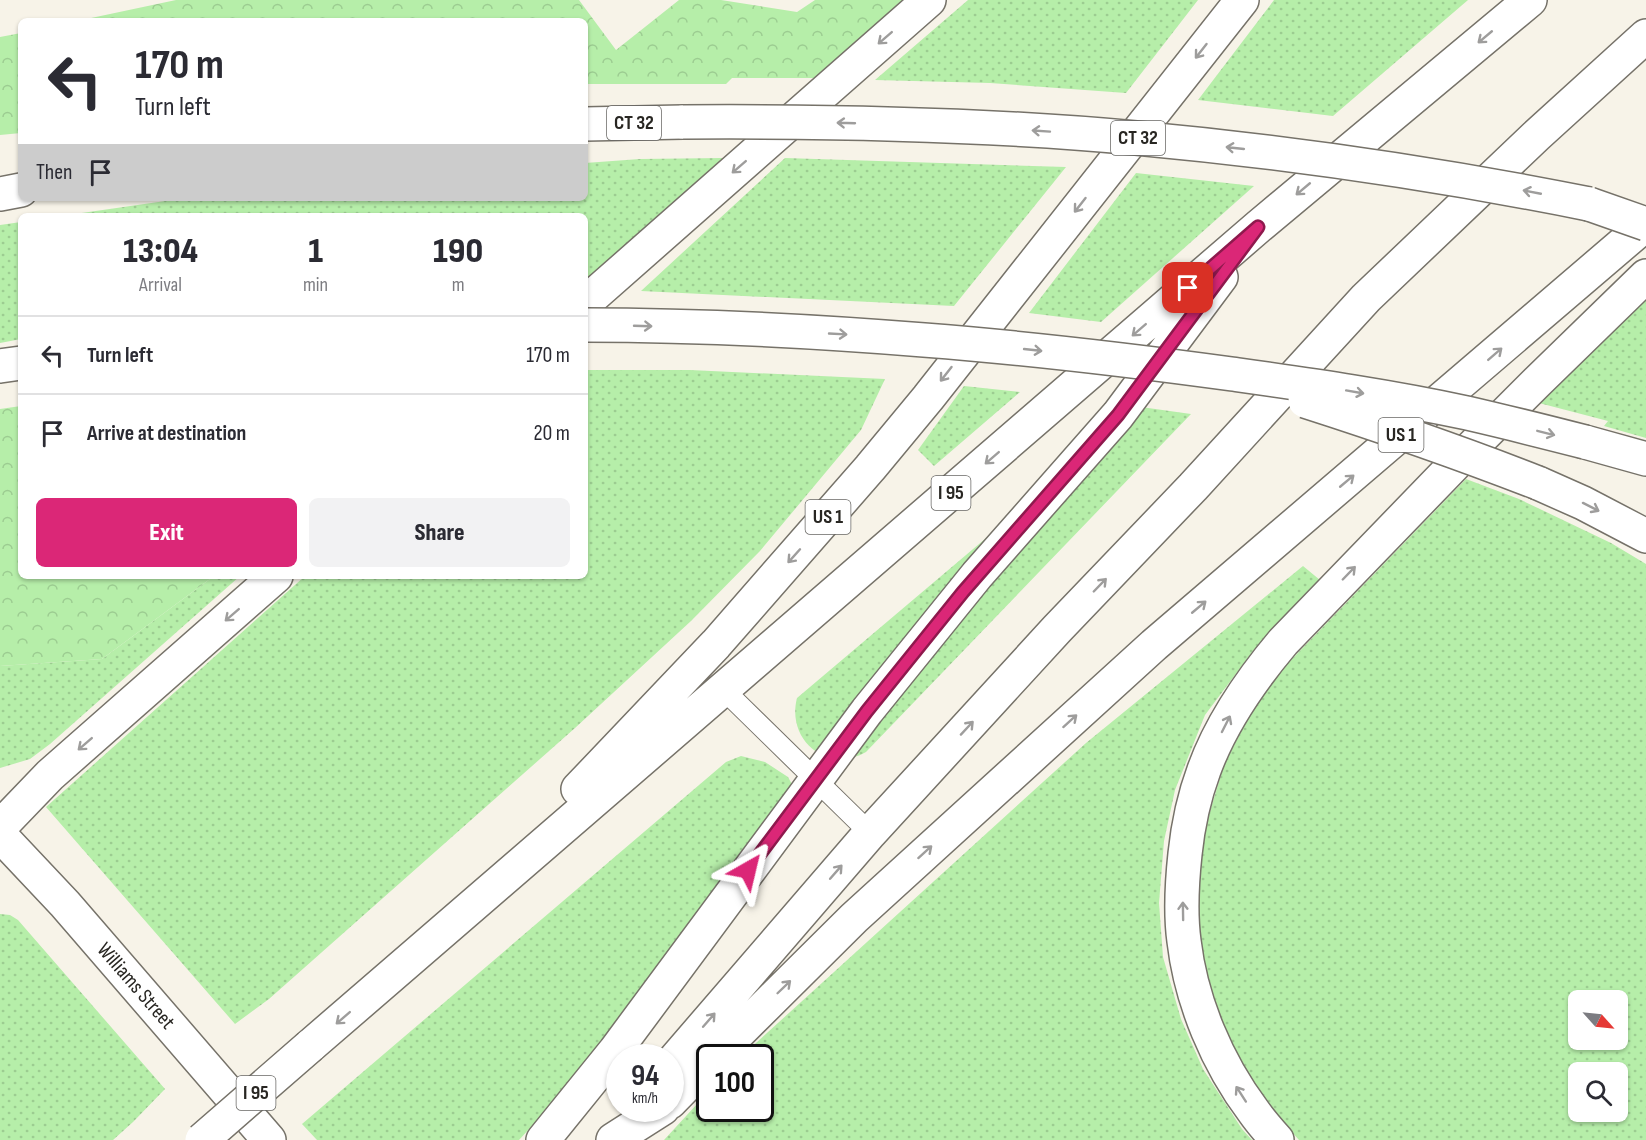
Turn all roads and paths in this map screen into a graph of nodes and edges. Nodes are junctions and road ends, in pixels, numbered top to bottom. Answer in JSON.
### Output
{"nodes":[{"id":1,"x":929,"y":0,"type":"edge"},
{"id":2,"x":1530,"y":0,"type":"edge"},
{"id":3,"x":1240,"y":2,"type":"edge"},
{"id":4,"x":1646,"y":36,"type":"edge"},
{"id":5,"x":588,"y":124,"type":"edge"},
{"id":6,"x":18,"y":191,"type":"edge"},
{"id":7,"x":0,"y":194,"type":"edge"},
{"id":8,"x":1589,"y":204,"type":"junction"},
{"id":9,"x":1646,"y":217,"type":"edge"},
{"id":10,"x":1646,"y":224,"type":"edge"},
{"id":11,"x":1258,"y":227,"type":"junction"},
{"id":12,"x":1646,"y":276,"type":"edge"},
{"id":13,"x":588,"y":300,"type":"edge"},
{"id":14,"x":588,"y":325,"type":"edge"},
{"id":15,"x":18,"y":363,"type":"edge"},
{"id":16,"x":0,"y":366,"type":"edge"},
{"id":17,"x":1193,"y":369,"type":"junction"},
{"id":18,"x":1646,"y":459,"type":"edge"},
{"id":19,"x":1646,"y":536,"type":"edge"},
{"id":20,"x":273,"y":579,"type":"edge"},
{"id":21,"x":723,"y":689,"type":"junction"},
{"id":22,"x":816,"y":780,"type":"junction"},
{"id":23,"x":0,"y":827,"type":"edge"},
{"id":24,"x":870,"y":833,"type":"junction"},
{"id":25,"x":0,"y":835,"type":"edge"},
{"id":26,"x":376,"y":989,"type":"junction"},
{"id":27,"x":727,"y":1044,"type":"edge"},
{"id":28,"x":684,"y":1049,"type":"edge"},
{"id":29,"x":696,"y":1075,"type":"edge"},
{"id":30,"x":684,"y":1088,"type":"edge"},
{"id":31,"x":621,"y":1122,"type":"edge"},
{"id":32,"x":641,"y":1122,"type":"edge"},
{"id":33,"x":202,"y":1140,"type":"edge"},
{"id":34,"x":269,"y":1140,"type":"edge"},
{"id":35,"x":543,"y":1140,"type":"edge"},
{"id":36,"x":606,"y":1140,"type":"edge"},
{"id":37,"x":613,"y":1140,"type":"edge"},
{"id":38,"x":1277,"y":1140,"type":"edge"}],
"edges":[{"from":1,"to":13,"type":"main road","one_way":true},
{"from":2,"to":11,"type":"main road","number":"I 95","one_way":true},
{"from":3,"to":26,"type":"main road","number":"US 1","one_way":true},
{"from":24,"to":4,"type":"main road","one_way":true},
{"from":8,"to":5,"type":"main road","number":"CT 32","one_way":true,"bridge":true},
{"from":6,"to":7,"type":"main road"},
{"from":8,"to":9,"type":"main road","number":"CT 32","bridge":true},
{"from":8,"to":10,"type":"main road","bridge":true},
{"from":27,"to":10,"type":"main road","number":"US 1","one_way":true},
{"from":11,"to":21,"type":"main road","number":"I 95","one_way":true},
{"from":11,"to":22,"type":"main road"},
{"from":38,"to":12,"type":"main road","one_way":true},
{"from":14,"to":17,"type":"main road","one_way":true,"bridge":true},
{"from":15,"to":16,"type":"main road"},
{"from":17,"to":18,"type":"main road","one_way":true,"bridge":true},
{"from":17,"to":19,"type":"main road","one_way":true,"bridge":true},
{"from":20,"to":23,"type":"main road","one_way":true},
{"from":21,"to":22,"type":"lane"},
{"from":21,"to":26,"type":"main road","number":"I 95"},
{"from":22,"to":24,"type":"lane"},
{"from":22,"to":35,"type":"main road"},
{"from":28,"to":24,"type":"main road","one_way":true},
{"from":25,"to":34,"type":"main road","name":"Williams Street"},
{"from":26,"to":33,"type":"main road","number":"I 95","one_way":true,"bridge":true},
{"from":29,"to":30,"type":"main road"},
{"from":31,"to":36,"type":"main road"},
{"from":32,"to":37,"type":"main road"}]}
